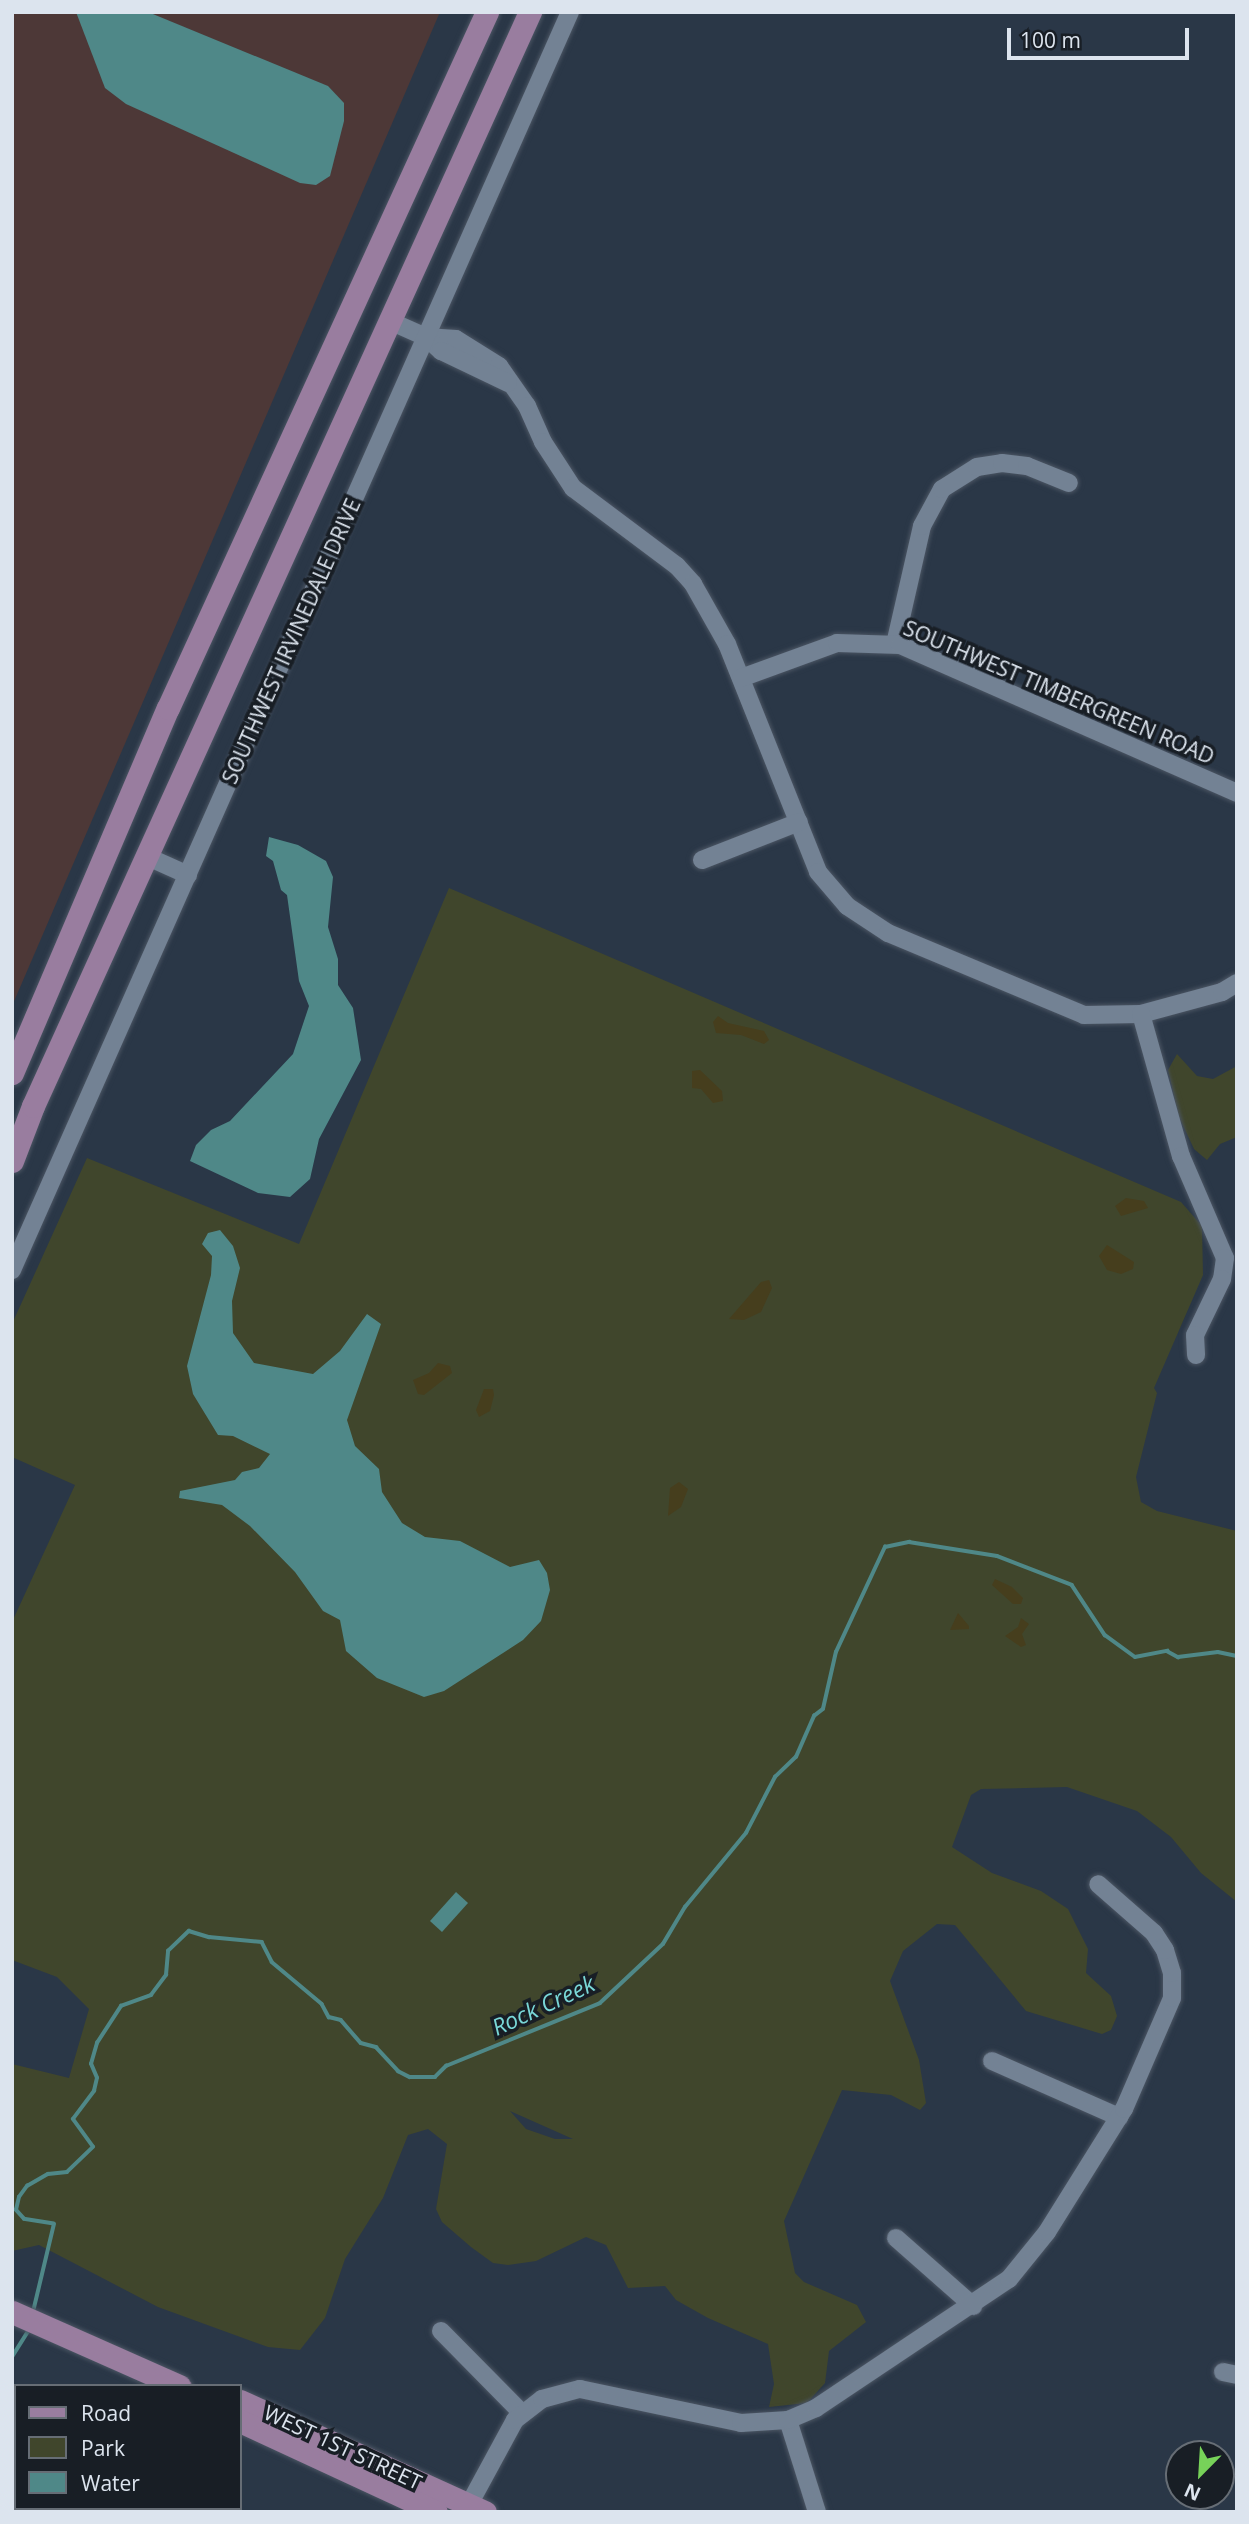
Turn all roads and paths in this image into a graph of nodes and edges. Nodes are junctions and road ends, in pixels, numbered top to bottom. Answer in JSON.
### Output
{"nodes":[{"id":1,"x":487,"y":12,"type":"edge"},
{"id":2,"x":530,"y":12,"type":"edge"},
{"id":3,"x":570,"y":12,"type":"edge"},
{"id":4,"x":392,"y":322,"type":"junction"},
{"id":5,"x":426,"y":337,"type":"junction"},
{"id":6,"x":1069,"y":483,"type":"dead end"},
{"id":7,"x":895,"y":644,"type":"junction"},
{"id":8,"x":741,"y":678,"type":"junction"},
{"id":9,"x":1237,"y":793,"type":"edge"},
{"id":10,"x":799,"y":822,"type":"junction"},
{"id":11,"x":148,"y":857,"type":"junction"},
{"id":12,"x":702,"y":860,"type":"dead end"},
{"id":13,"x":188,"y":875,"type":"junction"},
{"id":14,"x":1237,"y":983,"type":"edge"},
{"id":15,"x":1140,"y":1014,"type":"junction"},
{"id":16,"x":12,"y":1073,"type":"edge"},
{"id":17,"x":12,"y":1161,"type":"edge"},
{"id":18,"x":12,"y":1270,"type":"edge"},
{"id":19,"x":1196,"y":1355,"type":"dead end"},
{"id":20,"x":1098,"y":1884,"type":"dead end"},
{"id":21,"x":992,"y":2061,"type":"dead end"},
{"id":22,"x":1119,"y":2117,"type":"junction"},
{"id":23,"x":897,"y":2238,"type":"dead end"},
{"id":24,"x":972,"y":2305,"type":"junction"},
{"id":25,"x":12,"y":2312,"type":"edge"},
{"id":26,"x":442,"y":2332,"type":"dead end"},
{"id":27,"x":180,"y":2384,"type":"edge"},
{"id":28,"x":242,"y":2402,"type":"edge"},
{"id":29,"x":522,"y":2413,"type":"junction"},
{"id":30,"x":788,"y":2420,"type":"junction"},
{"id":31,"x":242,"y":2422,"type":"edge"},
{"id":32,"x":473,"y":2509,"type":"edge"},
{"id":33,"x":436,"y":2512,"type":"edge"},
{"id":34,"x":817,"y":2512,"type":"edge"}],
"edges":[{"from":1,"to":16,"type":"main road"},
{"from":2,"to":4,"type":"main road","name":"SOUTHWEST IRVINEDALE DRIVE"},
{"from":3,"to":5,"type":"street","name":"SOUTHWEST IRVINEDALE DRIVE"},
{"from":4,"to":5,"type":"street"},
{"from":4,"to":11,"type":"main road","name":"SOUTHWEST IRVINEDALE DRIVE"},
{"from":5,"to":8,"type":"street"},
{"from":5,"to":13,"type":"street","name":"SOUTHWEST IRVINEDALE DRIVE"},
{"from":6,"to":7,"type":"street"},
{"from":7,"to":8,"type":"street","name":"SOUTHWEST TIMBERGREEN ROAD"},
{"from":7,"to":9,"type":"street","name":"SOUTHWEST TIMBERGREEN ROAD"},
{"from":8,"to":10,"type":"street"},
{"from":10,"to":12,"type":"street"},
{"from":10,"to":15,"type":"street"},
{"from":11,"to":13,"type":"street"},
{"from":11,"to":17,"type":"main road","name":"SOUTHWEST IRVINEDALE DRIVE"},
{"from":13,"to":18,"type":"street","name":"SOUTHWEST IRVINEDALE DRIVE"},
{"from":14,"to":15,"type":"street"},
{"from":15,"to":19,"type":"street"},
{"from":20,"to":22,"type":"street"},
{"from":21,"to":22,"type":"street"},
{"from":22,"to":24,"type":"street"},
{"from":23,"to":24,"type":"street"},
{"from":24,"to":30,"type":"street"},
{"from":25,"to":27,"type":"main road"},
{"from":26,"to":29,"type":"street"},
{"from":28,"to":32,"type":"main road","name":"WEST 1ST STREET"},
{"from":29,"to":30,"type":"street"},
{"from":29,"to":32,"type":"street"},
{"from":30,"to":34,"type":"street"},
{"from":31,"to":33,"type":"main road","name":"WEST 1ST STREET"}]}
